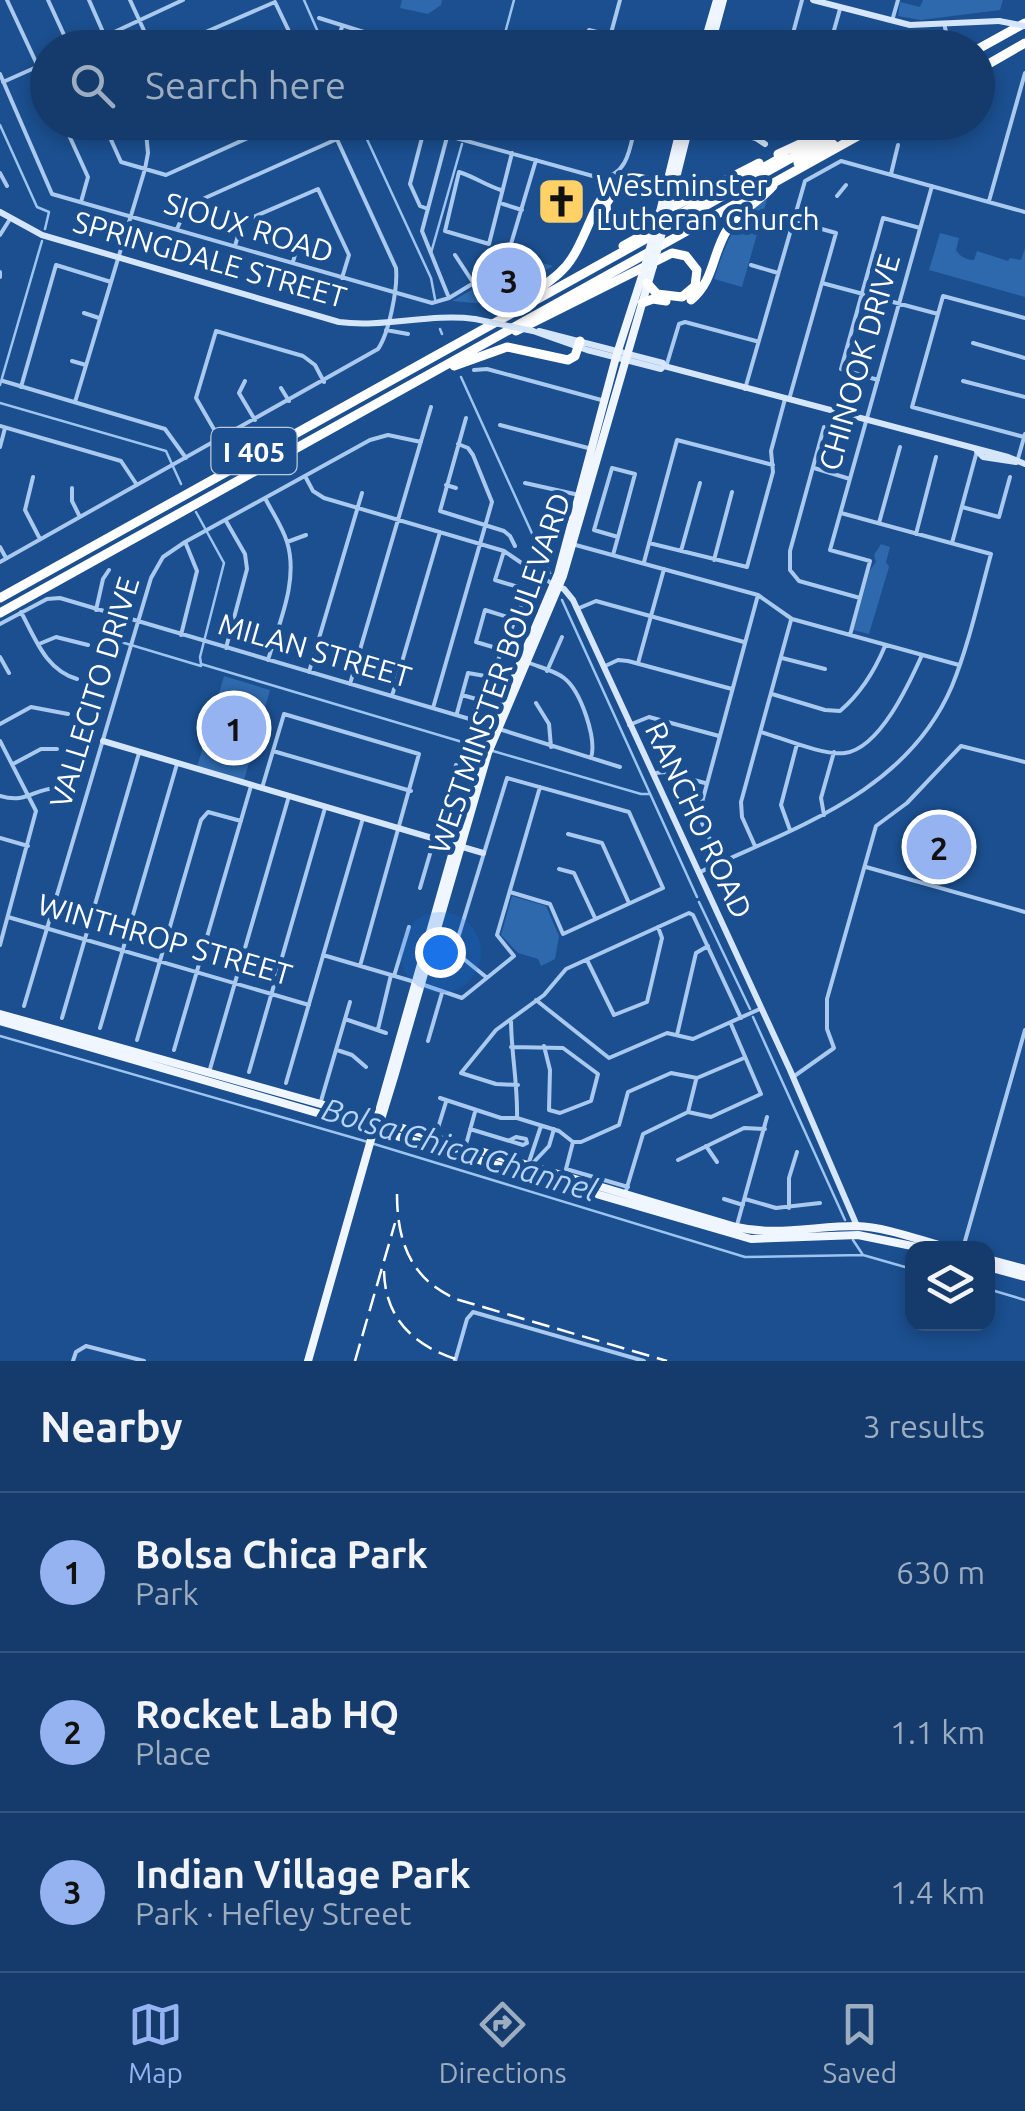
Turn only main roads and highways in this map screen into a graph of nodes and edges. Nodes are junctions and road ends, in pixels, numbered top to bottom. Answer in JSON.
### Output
{"nodes":[{"id":1,"x":720,"y":0,"type":"edge"},
{"id":2,"x":1025,"y":26,"type":"edge"},
{"id":3,"x":712,"y":30,"type":"edge"},
{"id":4,"x":1025,"y":40,"type":"edge"},
{"id":5,"x":995,"y":43,"type":"edge"},
{"id":6,"x":995,"y":57,"type":"edge"},
{"id":7,"x":681,"y":140,"type":"edge"},
{"id":8,"x":810,"y":140,"type":"edge"},
{"id":9,"x":812,"y":140,"type":"edge"},
{"id":10,"x":823,"y":140,"type":"edge"},
{"id":11,"x":840,"y":140,"type":"edge"},
{"id":12,"x":850,"y":140,"type":"edge"},
{"id":13,"x":778,"y":180,"type":"junction"},
{"id":14,"x":669,"y":189,"type":"junction"},
{"id":15,"x":648,"y":268,"type":"junction"},
{"id":16,"x":647,"y":283,"type":"junction"},
{"id":17,"x":642,"y":302,"type":"junction"},
{"id":18,"x":520,"y":305,"type":"junction"},
{"id":19,"x":579,"y":344,"type":"road end"},
{"id":20,"x":621,"y":355,"type":"junction"},
{"id":21,"x":454,"y":366,"type":"junction"},
{"id":22,"x":389,"y":394,"type":"junction"},
{"id":23,"x":556,"y":585,"type":"junction"},
{"id":24,"x":0,"y":595,"type":"edge"},
{"id":25,"x":0,"y":609,"type":"edge"},
{"id":26,"x":495,"y":727,"type":"junction"},
{"id":27,"x":0,"y":1017,"type":"edge"},
{"id":28,"x":175,"y":1071,"type":"junction"},
{"id":29,"x":208,"y":1074,"type":"junction"},
{"id":30,"x":234,"y":1089,"type":"junction"},
{"id":31,"x":375,"y":1128,"type":"junction"},
{"id":32,"x":526,"y":1170,"type":"junction"},
{"id":33,"x":626,"y":1191,"type":"junction"},
{"id":34,"x":616,"y":1200,"type":"junction"},
{"id":35,"x":637,"y":1206,"type":"junction"},
{"id":36,"x":858,"y":1230,"type":"junction"},
{"id":37,"x":735,"y":1231,"type":"junction"},
{"id":38,"x":924,"y":1241,"type":"edge"},
{"id":39,"x":905,"y":1243,"type":"edge"},
{"id":40,"x":995,"y":1262,"type":"edge"},
{"id":41,"x":995,"y":1268,"type":"edge"},
{"id":42,"x":1025,"y":1273,"type":"edge"},
{"id":43,"x":308,"y":1361,"type":"edge"}],
"edges":[{"from":1,"to":3,"type":"main road"},
{"from":2,"to":5,"type":"highway"},
{"from":4,"to":6,"type":"highway"},
{"from":7,"to":14,"type":"main road","name":"WESTMINSTER BOULEVARD"},
{"from":8,"to":14,"type":"highway"},
{"from":9,"to":18,"type":"highway","number":"I 405"},
{"from":10,"to":24,"type":"highway"},
{"from":11,"to":25,"type":"highway"},
{"from":12,"to":13,"type":"highway","number":"I 405"},
{"from":13,"to":17,"type":"highway"},
{"from":13,"to":22,"type":"highway","number":"I 405"},
{"from":14,"to":15,"type":"main road","name":"WESTMINSTER BOULEVARD","bridge":true},
{"from":14,"to":15,"type":"main road","name":"WESTMINSTER BOULEVARD","bridge":true},
{"from":14,"to":18,"type":"highway"},
{"from":15,"to":16,"type":"main road","name":"WESTMINSTER BOULEVARD"},
{"from":15,"to":20,"type":"main road","name":"WESTMINSTER BOULEVARD"},
{"from":16,"to":17,"type":"main road","name":"WESTMINSTER BOULEVARD"},
{"from":16,"to":21,"type":"highway"},
{"from":17,"to":20,"type":"main road","name":"WESTMINSTER BOULEVARD"},
{"from":18,"to":24,"type":"highway","number":"I 405"},
{"from":19,"to":21,"type":"highway"},
{"from":20,"to":23,"type":"main road","name":"WESTMINSTER BOULEVARD"},
{"from":21,"to":22,"type":"highway"},
{"from":22,"to":25,"type":"highway","number":"I 405"},
{"from":23,"to":26,"type":"main road","name":"WESTMINSTER BOULEVARD"},
{"from":23,"to":26,"type":"main road","name":"WESTMINSTER BOULEVARD"},
{"from":26,"to":31,"type":"main road","name":"WESTMINSTER BOULEVARD"},
{"from":27,"to":28,"type":"main road"},
{"from":27,"to":29,"type":"main road"},
{"from":28,"to":29,"type":"main road"},
{"from":28,"to":30,"type":"main road"},
{"from":29,"to":30,"type":"main road"},
{"from":29,"to":31,"type":"main road"},
{"from":30,"to":31,"type":"main road"},
{"from":31,"to":32,"type":"main road"},
{"from":31,"to":43,"type":"main road","name":"WESTMINSTER BOULEVARD"},
{"from":32,"to":33,"type":"main road"},
{"from":32,"to":34,"type":"main road"},
{"from":33,"to":34,"type":"main road"},
{"from":33,"to":35,"type":"main road"},
{"from":33,"to":37,"type":"main road"},
{"from":34,"to":35,"type":"main road"},
{"from":35,"to":37,"type":"main road"},
{"from":36,"to":37,"type":"main road"},
{"from":36,"to":38,"type":"main road"},
{"from":36,"to":39,"type":"main road"},
{"from":40,"to":42,"type":"main road"},
{"from":41,"to":42,"type":"main road"}]}
